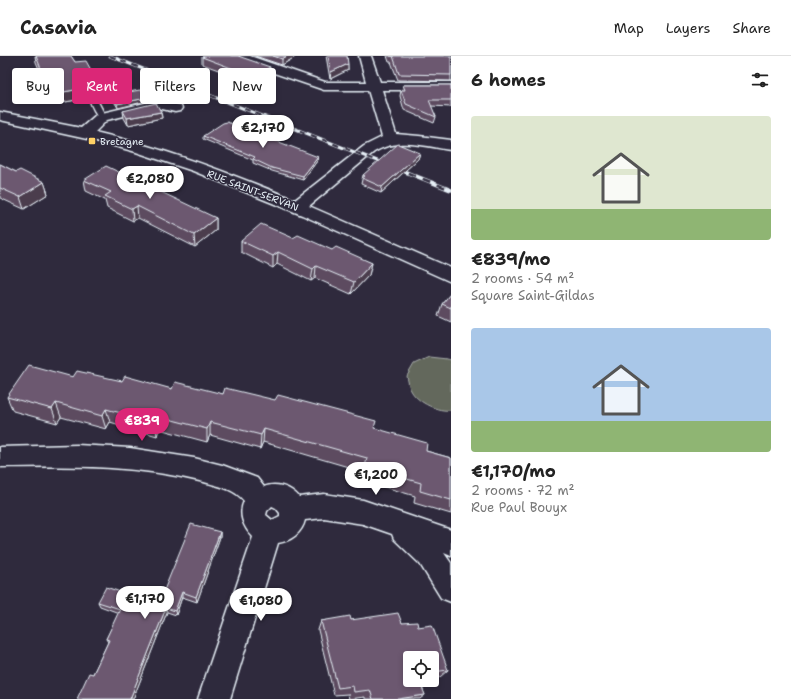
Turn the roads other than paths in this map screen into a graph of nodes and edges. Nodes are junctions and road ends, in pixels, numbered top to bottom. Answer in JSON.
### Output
{"nodes":[{"id":1,"x":238,"y":56,"type":"edge"},
{"id":2,"x":365,"y":56,"type":"edge"},
{"id":3,"x":374,"y":86,"type":"junction"},
{"id":4,"x":451,"y":86,"type":"edge"},
{"id":5,"x":95,"y":104,"type":"edge"},
{"id":6,"x":175,"y":108,"type":"dead end"},
{"id":7,"x":0,"y":116,"type":"edge"},
{"id":8,"x":102,"y":117,"type":"junction"},
{"id":9,"x":84,"y":134,"type":"junction"},
{"id":10,"x":390,"y":139,"type":"junction"},
{"id":11,"x":451,"y":145,"type":"edge"},
{"id":12,"x":297,"y":208,"type":"junction"},
{"id":13,"x":451,"y":276,"type":"edge"},
{"id":14,"x":0,"y":457,"type":"edge"},
{"id":15,"x":259,"y":500,"type":"junction"},
{"id":16,"x":293,"y":510,"type":"junction"},
{"id":17,"x":396,"y":523,"type":"junction"},
{"id":18,"x":268,"y":532,"type":"junction"},
{"id":19,"x":451,"y":543,"type":"edge"},
{"id":20,"x":451,"y":588,"type":"edge"},
{"id":21,"x":214,"y":699,"type":"edge"}],
"edges":[{"from":1,"to":3,"type":"street"},
{"from":2,"to":3,"type":"street"},
{"from":3,"to":4,"type":"street"},
{"from":3,"to":10,"type":"street"},
{"from":5,"to":8,"type":"lane"},
{"from":6,"to":8,"type":"street"},
{"from":7,"to":9,"type":"street","name":"RUE SAINT-SERVAN"},
{"from":8,"to":9,"type":"street"},
{"from":9,"to":12,"type":"street","name":"RUE SAINT-SERVAN"},
{"from":10,"to":11,"type":"street"},
{"from":10,"to":12,"type":"street"},
{"from":12,"to":13,"type":"street","name":"RUE SAINT-SERVAN"},
{"from":14,"to":15,"type":"street"},
{"from":15,"to":16,"type":"street"},
{"from":15,"to":18,"type":"street"},
{"from":16,"to":17,"type":"street"},
{"from":16,"to":18,"type":"street"},
{"from":17,"to":19,"type":"street"},
{"from":17,"to":20,"type":"street"},
{"from":18,"to":21,"type":"street"}]}
